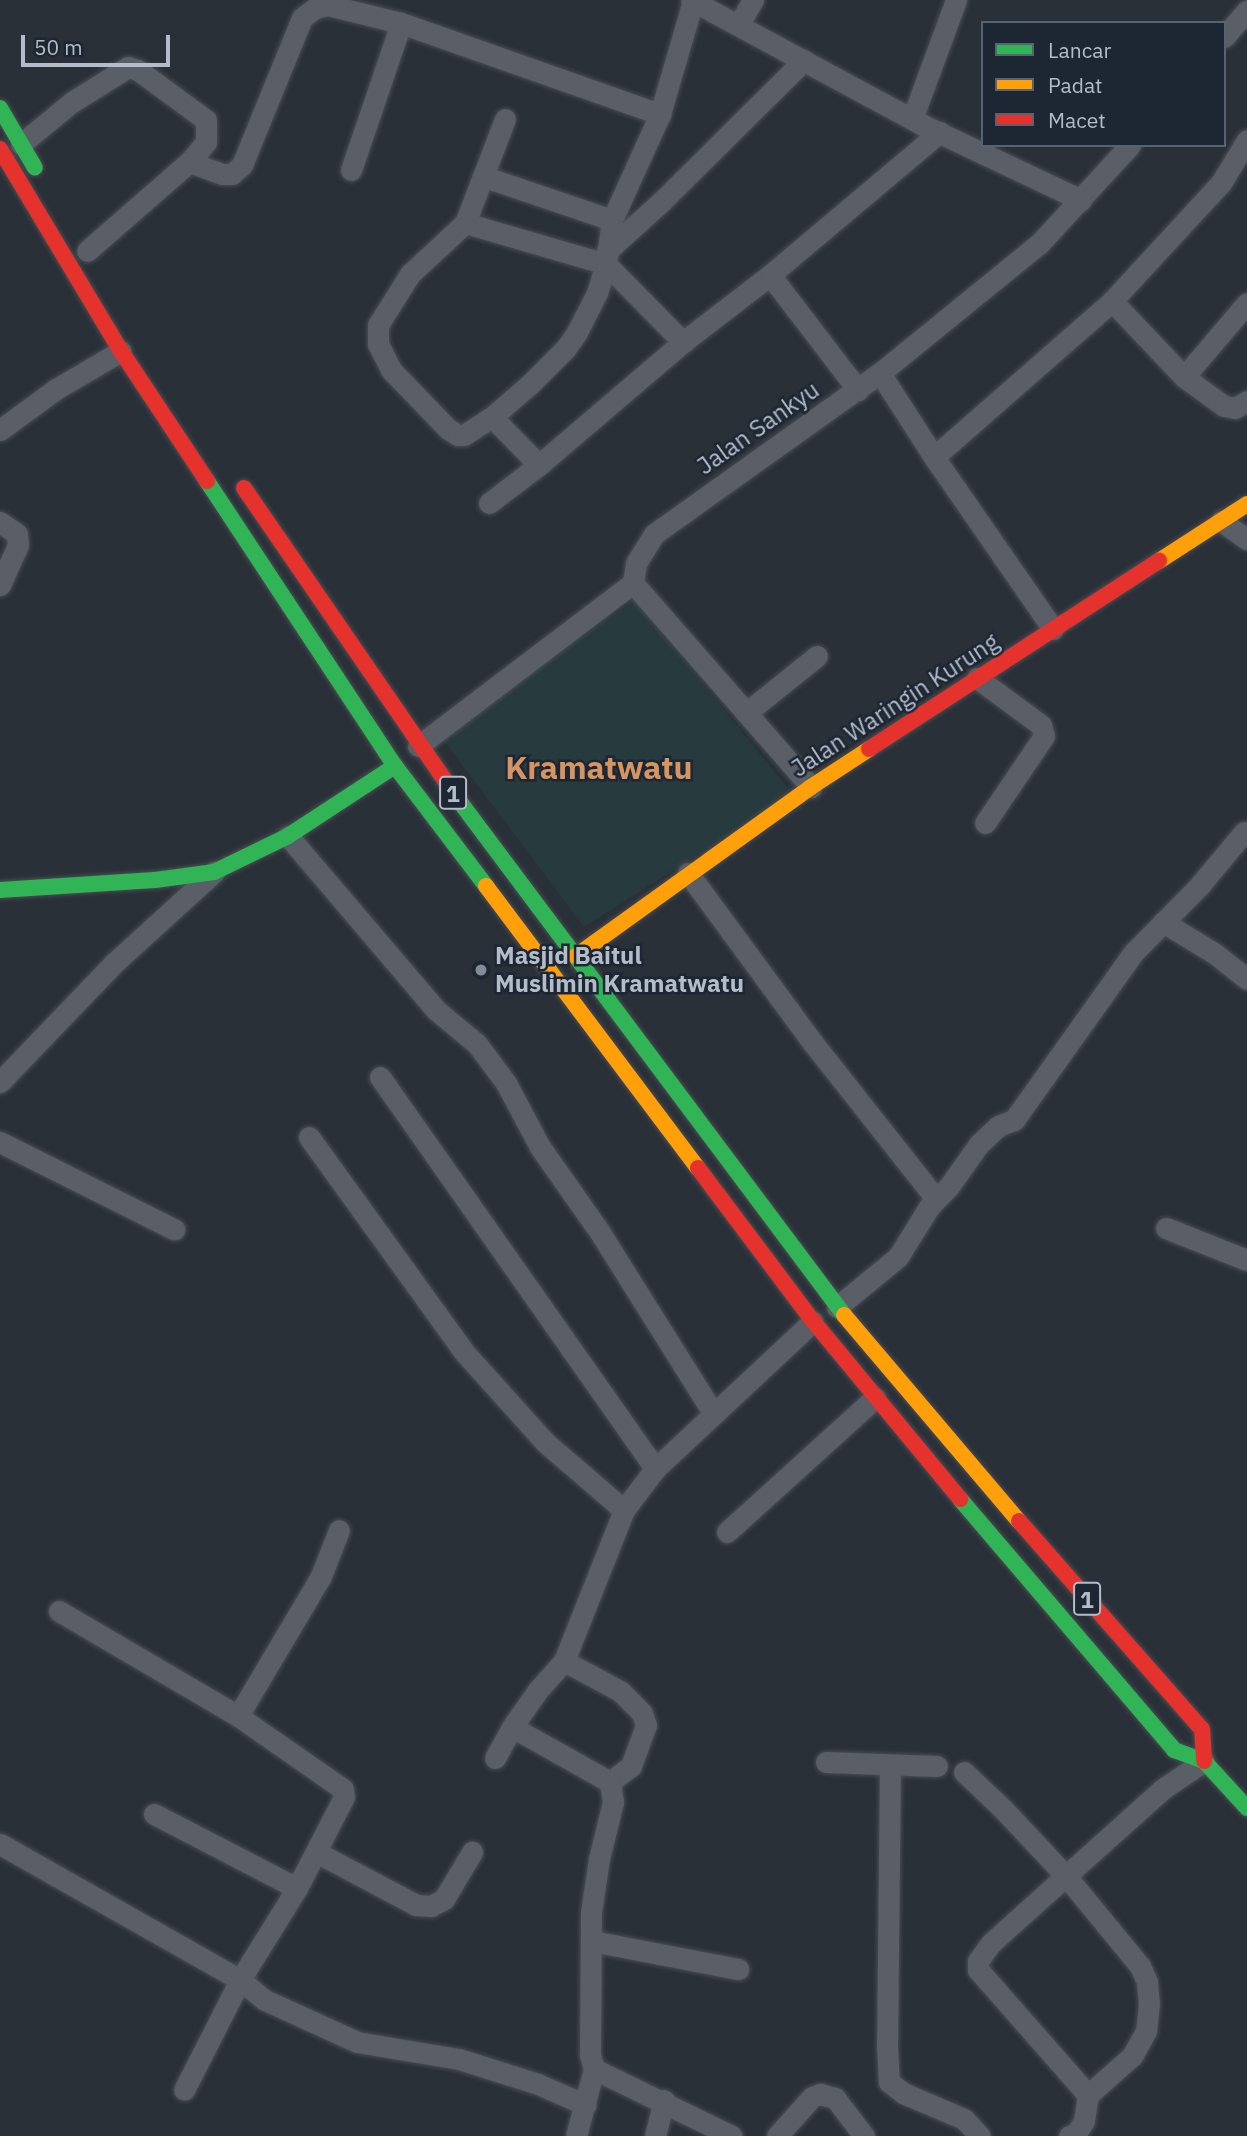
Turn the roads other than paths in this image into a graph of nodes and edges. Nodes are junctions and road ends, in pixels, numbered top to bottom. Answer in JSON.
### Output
{"nodes":[{"id":1,"x":753,"y":0,"type":"edge"},
{"id":2,"x":956,"y":0,"type":"edge"},
{"id":3,"x":692,"y":1,"type":"edge"},
{"id":4,"x":1247,"y":10,"type":"edge"},
{"id":5,"x":401,"y":23,"type":"junction"},
{"id":6,"x":739,"y":24,"type":"junction"},
{"id":7,"x":1226,"y":35,"type":"edge"},
{"id":8,"x":804,"y":60,"type":"junction"},
{"id":9,"x":0,"y":108,"type":"edge"},
{"id":10,"x":660,"y":114,"type":"junction"},
{"id":11,"x":505,"y":119,"type":"dead end"},
{"id":12,"x":912,"y":119,"type":"junction"},
{"id":13,"x":940,"y":132,"type":"junction"},
{"id":14,"x":1247,"y":140,"type":"edge"},
{"id":15,"x":10,"y":147,"type":"edge"},
{"id":16,"x":1128,"y":147,"type":"edge"},
{"id":17,"x":189,"y":162,"type":"junction"},
{"id":18,"x":351,"y":170,"type":"dead end"},
{"id":19,"x":485,"y":177,"type":"junction"},
{"id":20,"x":47,"y":188,"type":"dead end"},
{"id":21,"x":1081,"y":200,"type":"junction"},
{"id":22,"x":612,"y":220,"type":"junction"},
{"id":23,"x":465,"y":223,"type":"junction"},
{"id":24,"x":87,"y":251,"type":"dead end"},
{"id":25,"x":606,"y":257,"type":"junction"},
{"id":26,"x":770,"y":275,"type":"junction"},
{"id":27,"x":1112,"y":301,"type":"junction"},
{"id":28,"x":1247,"y":303,"type":"edge"},
{"id":29,"x":683,"y":342,"type":"junction"},
{"id":30,"x":121,"y":351,"type":"junction"},
{"id":31,"x":880,"y":373,"type":"junction"},
{"id":32,"x":1184,"y":377,"type":"junction"},
{"id":33,"x":858,"y":390,"type":"junction"},
{"id":34,"x":1247,"y":401,"type":"edge"},
{"id":35,"x":492,"y":417,"type":"junction"},
{"id":36,"x":0,"y":430,"type":"edge"},
{"id":37,"x":934,"y":457,"type":"junction"},
{"id":38,"x":539,"y":465,"type":"junction"},
{"id":39,"x":233,"y":471,"type":"dead end"},
{"id":40,"x":489,"y":503,"type":"dead end"},
{"id":41,"x":1247,"y":504,"type":"edge"},
{"id":42,"x":1221,"y":521,"type":"junction"},
{"id":43,"x":0,"y":522,"type":"edge"},
{"id":44,"x":1247,"y":539,"type":"edge"},
{"id":45,"x":633,"y":583,"type":"junction"},
{"id":46,"x":0,"y":585,"type":"edge"},
{"id":47,"x":1053,"y":629,"type":"junction"},
{"id":48,"x":817,"y":656,"type":"dead end"},
{"id":49,"x":978,"y":678,"type":"junction"},
{"id":50,"x":746,"y":713,"type":"junction"},
{"id":51,"x":418,"y":746,"type":"junction"},
{"id":52,"x":395,"y":766,"type":"junction"},
{"id":53,"x":811,"y":787,"type":"junction"},
{"id":54,"x":985,"y":823,"type":"dead end"},
{"id":55,"x":1244,"y":832,"type":"dead end"},
{"id":56,"x":288,"y":836,"type":"junction"},
{"id":57,"x":214,"y":872,"type":"junction"},
{"id":58,"x":688,"y":873,"type":"junction"},
{"id":59,"x":0,"y":890,"type":"edge"},
{"id":60,"x":1163,"y":922,"type":"junction"},
{"id":61,"x":576,"y":956,"type":"junction"},
{"id":62,"x":1247,"y":978,"type":"edge"},
{"id":63,"x":380,"y":1077,"type":"dead end"},
{"id":64,"x":0,"y":1082,"type":"edge"},
{"id":65,"x":309,"y":1138,"type":"dead end"},
{"id":66,"x":0,"y":1142,"type":"edge"},
{"id":67,"x":936,"y":1199,"type":"junction"},
{"id":68,"x":174,"y":1228,"type":"dead end"},
{"id":69,"x":1166,"y":1228,"type":"dead end"},
{"id":70,"x":1247,"y":1260,"type":"edge"},
{"id":71,"x":837,"y":1307,"type":"junction"},
{"id":72,"x":813,"y":1321,"type":"junction"},
{"id":73,"x":875,"y":1398,"type":"junction"},
{"id":74,"x":714,"y":1414,"type":"junction"},
{"id":75,"x":655,"y":1469,"type":"junction"},
{"id":76,"x":624,"y":1510,"type":"junction"},
{"id":77,"x":339,"y":1530,"type":"dead end"},
{"id":78,"x":727,"y":1532,"type":"dead end"},
{"id":79,"x":59,"y":1611,"type":"dead end"},
{"id":80,"x":564,"y":1661,"type":"junction"},
{"id":81,"x":238,"y":1716,"type":"junction"},
{"id":82,"x":512,"y":1727,"type":"junction"},
{"id":83,"x":495,"y":1758,"type":"dead end"},
{"id":84,"x":1204,"y":1761,"type":"junction"},
{"id":85,"x":826,"y":1762,"type":"dead end"},
{"id":86,"x":890,"y":1765,"type":"junction"},
{"id":87,"x":937,"y":1766,"type":"dead end"},
{"id":88,"x":964,"y":1772,"type":"dead end"},
{"id":89,"x":610,"y":1782,"type":"junction"},
{"id":90,"x":1247,"y":1808,"type":"edge"},
{"id":91,"x":154,"y":1814,"type":"dead end"},
{"id":92,"x":0,"y":1844,"type":"edge"},
{"id":93,"x":316,"y":1852,"type":"junction"},
{"id":94,"x":472,"y":1852,"type":"dead end"},
{"id":95,"x":1066,"y":1876,"type":"junction"},
{"id":96,"x":297,"y":1888,"type":"junction"},
{"id":97,"x":592,"y":1941,"type":"junction"},
{"id":98,"x":738,"y":1969,"type":"dead end"},
{"id":99,"x":240,"y":1980,"type":"junction"},
{"id":100,"x":594,"y":2069,"type":"junction"},
{"id":101,"x":184,"y":2090,"type":"dead end"},
{"id":102,"x":1088,"y":2095,"type":"junction"},
{"id":103,"x":664,"y":2101,"type":"junction"},
{"id":104,"x":586,"y":2105,"type":"junction"},
{"id":105,"x":576,"y":2136,"type":"edge"},
{"id":106,"x":655,"y":2136,"type":"edge"},
{"id":107,"x":732,"y":2136,"type":"edge"},
{"id":108,"x":777,"y":2136,"type":"edge"},
{"id":109,"x":864,"y":2136,"type":"edge"},
{"id":110,"x":980,"y":2136,"type":"edge"},
{"id":111,"x":1069,"y":2136,"type":"edge"}],
"edges":[{"from":1,"to":6,"type":"street"},
{"from":2,"to":12,"type":"street"},
{"from":3,"to":6,"type":"street"},
{"from":3,"to":10,"type":"street"},
{"from":4,"to":7,"type":"street"},
{"from":5,"to":10,"type":"street"},
{"from":5,"to":17,"type":"street"},
{"from":5,"to":18,"type":"street"},
{"from":6,"to":8,"type":"street"},
{"from":8,"to":12,"type":"street"},
{"from":8,"to":25,"type":"street"},
{"from":9,"to":15,"type":"main road","number":"1"},
{"from":10,"to":22,"type":"street"},
{"from":11,"to":19,"type":"street"},
{"from":12,"to":13,"type":"street"},
{"from":13,"to":21,"type":"street"},
{"from":13,"to":26,"type":"street"},
{"from":14,"to":27,"type":"street"},
{"from":15,"to":17,"type":"street"},
{"from":15,"to":20,"type":"main road","number":"1"},
{"from":15,"to":30,"type":"main road","number":"1"},
{"from":16,"to":21,"type":"street","name":"Jalan Sankyu"},
{"from":17,"to":24,"type":"street"},
{"from":19,"to":22,"type":"street"},
{"from":19,"to":23,"type":"street"},
{"from":21,"to":31,"type":"street","name":"Jalan Sankyu"},
{"from":22,"to":25,"type":"street"},
{"from":23,"to":25,"type":"street"},
{"from":23,"to":35,"type":"street"},
{"from":25,"to":29,"type":"street"},
{"from":25,"to":35,"type":"street"},
{"from":26,"to":29,"type":"street"},
{"from":26,"to":33,"type":"street"},
{"from":27,"to":32,"type":"street"},
{"from":27,"to":37,"type":"street"},
{"from":28,"to":32,"type":"street"},
{"from":29,"to":38,"type":"street"},
{"from":30,"to":36,"type":"street"},
{"from":30,"to":52,"type":"main road","number":"1"},
{"from":31,"to":33,"type":"street","name":"Jalan Sankyu"},
{"from":31,"to":37,"type":"street"},
{"from":32,"to":34,"type":"street"},
{"from":33,"to":45,"type":"street","name":"Jalan Sankyu"},
{"from":35,"to":38,"type":"street"},
{"from":37,"to":47,"type":"street"},
{"from":38,"to":40,"type":"street"},
{"from":39,"to":51,"type":"main road","number":"1"},
{"from":41,"to":42,"type":"main road","name":"Jalan Waringin Kurung"},
{"from":42,"to":44,"type":"street"},
{"from":42,"to":47,"type":"main road","name":"Jalan Waringin Kurung"},
{"from":43,"to":46,"type":"street"},
{"from":45,"to":50,"type":"street"},
{"from":45,"to":51,"type":"street"},
{"from":47,"to":49,"type":"main road","name":"Jalan Waringin Kurung"},
{"from":48,"to":50,"type":"street"},
{"from":49,"to":53,"type":"main road","name":"Jalan Waringin Kurung"},
{"from":49,"to":54,"type":"street"},
{"from":50,"to":53,"type":"street"},
{"from":51,"to":61,"type":"main road","number":"1"},
{"from":52,"to":56,"type":"main road"},
{"from":52,"to":72,"type":"main road","number":"1"},
{"from":53,"to":58,"type":"main road","name":"Jalan Waringin Kurung"},
{"from":55,"to":60,"type":"street"},
{"from":56,"to":57,"type":"main road"},
{"from":56,"to":74,"type":"street"},
{"from":57,"to":59,"type":"main road"},
{"from":57,"to":64,"type":"street"},
{"from":58,"to":61,"type":"main road","name":"Jalan Waringin Kurung"},
{"from":58,"to":67,"type":"street"},
{"from":60,"to":62,"type":"street"},
{"from":60,"to":67,"type":"street"},
{"from":61,"to":71,"type":"main road","number":"1"},
{"from":63,"to":75,"type":"street"},
{"from":65,"to":76,"type":"street"},
{"from":66,"to":68,"type":"street"},
{"from":67,"to":71,"type":"street"},
{"from":69,"to":70,"type":"street"},
{"from":71,"to":84,"type":"main road","number":"1"},
{"from":72,"to":73,"type":"main road","number":"1"},
{"from":72,"to":74,"type":"street"},
{"from":73,"to":78,"type":"street"},
{"from":73,"to":84,"type":"main road","number":"1"},
{"from":74,"to":75,"type":"street"},
{"from":75,"to":76,"type":"street"},
{"from":76,"to":80,"type":"street"},
{"from":77,"to":81,"type":"street"},
{"from":79,"to":81,"type":"street"},
{"from":80,"to":82,"type":"street"},
{"from":80,"to":89,"type":"street"},
{"from":81,"to":93,"type":"street"},
{"from":82,"to":83,"type":"street"},
{"from":82,"to":89,"type":"street"},
{"from":84,"to":90,"type":"main road","number":"1"},
{"from":84,"to":95,"type":"street"},
{"from":85,"to":86,"type":"street"},
{"from":86,"to":87,"type":"street"},
{"from":86,"to":110,"type":"street"},
{"from":88,"to":95,"type":"street"},
{"from":89,"to":97,"type":"street"},
{"from":91,"to":96,"type":"street"},
{"from":92,"to":99,"type":"street"},
{"from":93,"to":94,"type":"street"},
{"from":93,"to":96,"type":"street"},
{"from":95,"to":102,"type":"street"},
{"from":95,"to":102,"type":"street"},
{"from":96,"to":99,"type":"street"},
{"from":97,"to":98,"type":"street"},
{"from":97,"to":100,"type":"street"},
{"from":99,"to":101,"type":"street"},
{"from":99,"to":104,"type":"street"},
{"from":100,"to":103,"type":"street"},
{"from":100,"to":104,"type":"street"},
{"from":102,"to":111,"type":"street"},
{"from":103,"to":106,"type":"street"},
{"from":103,"to":107,"type":"street"},
{"from":104,"to":105,"type":"street"},
{"from":108,"to":109,"type":"street"}]}
